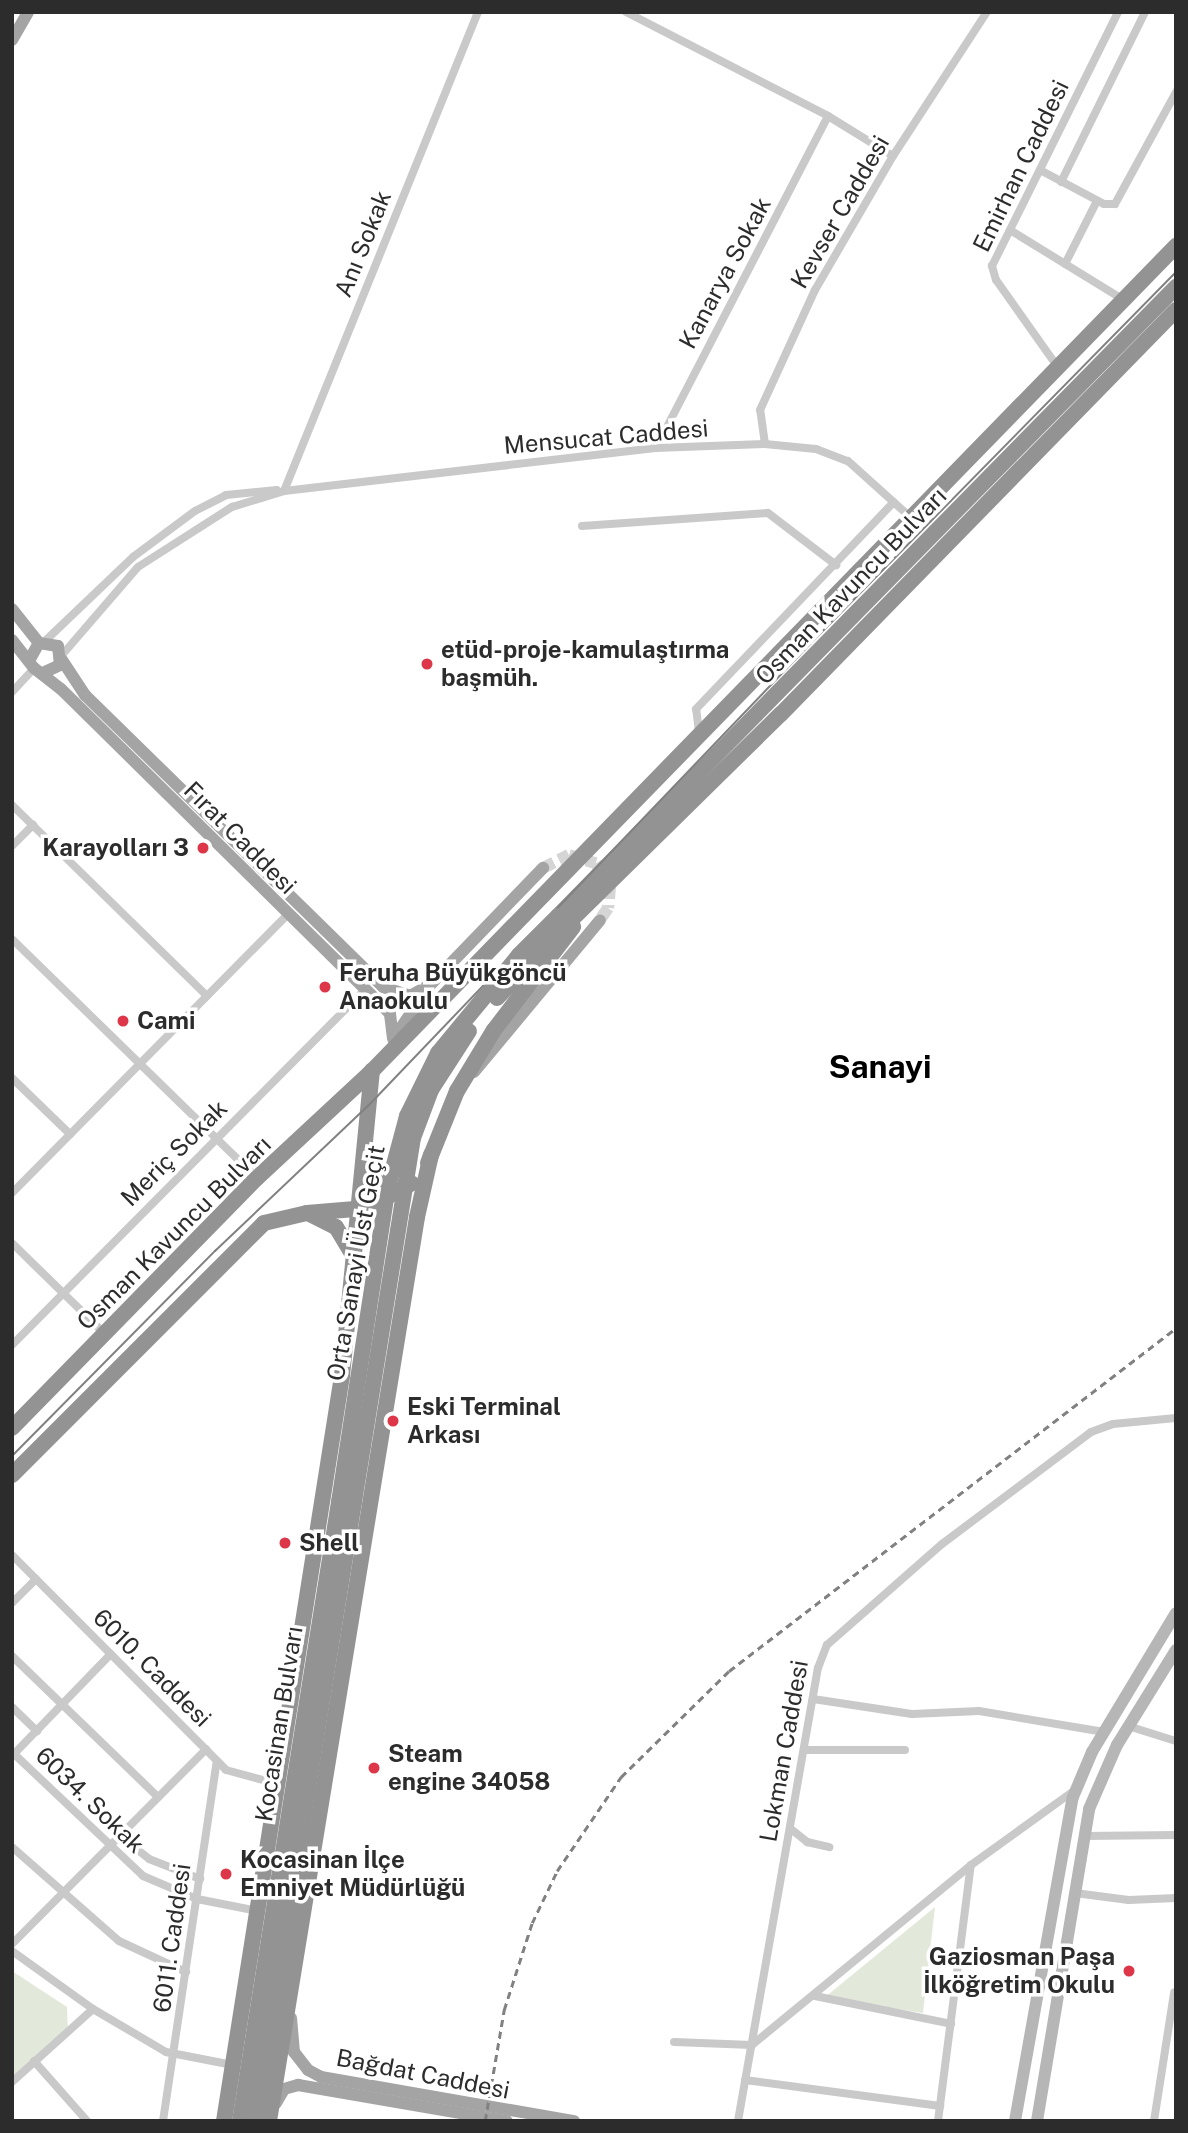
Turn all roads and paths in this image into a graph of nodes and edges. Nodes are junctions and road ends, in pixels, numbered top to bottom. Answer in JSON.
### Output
{"nodes":[{"id":1,"x":28,"y":12,"type":"edge"},
{"id":2,"x":478,"y":12,"type":"edge"},
{"id":3,"x":626,"y":12,"type":"edge"},
{"id":4,"x":987,"y":12,"type":"edge"},
{"id":5,"x":1118,"y":12,"type":"edge"},
{"id":6,"x":1145,"y":12,"type":"edge"},
{"id":7,"x":12,"y":40,"type":"edge"},
{"id":8,"x":1176,"y":92,"type":"edge"},
{"id":9,"x":828,"y":116,"type":"junction"},
{"id":10,"x":894,"y":156,"type":"junction"},
{"id":11,"x":1040,"y":170,"type":"junction"},
{"id":12,"x":1061,"y":181,"type":"junction"},
{"id":13,"x":1097,"y":201,"type":"junction"},
{"id":14,"x":1010,"y":230,"type":"junction"},
{"id":15,"x":1176,"y":246,"type":"edge"},
{"id":16,"x":1065,"y":264,"type":"junction"},
{"id":17,"x":1176,"y":287,"type":"edge"},
{"id":18,"x":1122,"y":299,"type":"junction"},
{"id":19,"x":1176,"y":310,"type":"edge"},
{"id":20,"x":1057,"y":366,"type":"junction"},
{"id":21,"x":765,"y":443,"type":"junction"},
{"id":22,"x":656,"y":448,"type":"junction"},
{"id":23,"x":284,"y":491,"type":"junction"},
{"id":24,"x":894,"y":502,"type":"junction"},
{"id":25,"x":909,"y":516,"type":"junction"},
{"id":26,"x":582,"y":526,"type":"dead end"},
{"id":27,"x":836,"y":565,"type":"junction"},
{"id":28,"x":12,"y":609,"type":"edge"},
{"id":29,"x":12,"y":640,"type":"edge"},
{"id":30,"x":42,"y":642,"type":"junction"},
{"id":31,"x":62,"y":658,"type":"junction"},
{"id":32,"x":36,"y":667,"type":"junction"},
{"id":33,"x":12,"y":692,"type":"edge"},
{"id":34,"x":699,"y":732,"type":"junction"},
{"id":35,"x":12,"y":805,"type":"edge"},
{"id":36,"x":33,"y":825,"type":"junction"},
{"id":37,"x":12,"y":846,"type":"edge"},
{"id":38,"x":543,"y":868,"type":"tunnel mouth"},
{"id":39,"x":602,"y":888,"type":"junction"},
{"id":40,"x":287,"y":915,"type":"junction"},
{"id":41,"x":562,"y":920,"type":"junction"},
{"id":42,"x":600,"y":920,"type":"tunnel mouth"},
{"id":43,"x":12,"y":939,"type":"edge"},
{"id":44,"x":430,"y":985,"type":"junction"},
{"id":45,"x":364,"y":990,"type":"junction"},
{"id":46,"x":207,"y":996,"type":"junction"},
{"id":47,"x":393,"y":1039,"type":"junction"},
{"id":48,"x":140,"y":1064,"type":"junction"},
{"id":49,"x":370,"y":1073,"type":"junction"},
{"id":50,"x":12,"y":1078,"type":"edge"},
{"id":51,"x":457,"y":1091,"type":"junction"},
{"id":52,"x":70,"y":1134,"type":"junction"},
{"id":53,"x":216,"y":1137,"type":"junction"},
{"id":54,"x":432,"y":1155,"type":"junction"},
{"id":55,"x":364,"y":1157,"type":"junction"},
{"id":56,"x":257,"y":1178,"type":"junction"},
{"id":57,"x":405,"y":1189,"type":"junction"},
{"id":58,"x":12,"y":1193,"type":"edge"},
{"id":59,"x":360,"y":1210,"type":"junction"},
{"id":60,"x":307,"y":1213,"type":"junction"},
{"id":61,"x":358,"y":1238,"type":"junction"},
{"id":62,"x":12,"y":1243,"type":"edge"},
{"id":63,"x":412,"y":1246,"type":"junction"},
{"id":64,"x":356,"y":1265,"type":"junction"},
{"id":65,"x":63,"y":1294,"type":"junction"},
{"id":66,"x":105,"y":1335,"type":"junction"},
{"id":67,"x":12,"y":1345,"type":"edge"},
{"id":68,"x":1176,"y":1418,"type":"edge"},
{"id":69,"x":12,"y":1427,"type":"edge"},
{"id":70,"x":12,"y":1475,"type":"edge"},
{"id":71,"x":347,"y":1502,"type":"junction"},
{"id":72,"x":12,"y":1555,"type":"edge"},
{"id":73,"x":36,"y":1579,"type":"junction"},
{"id":74,"x":323,"y":1593,"type":"junction"},
{"id":75,"x":339,"y":1600,"type":"junction"},
{"id":76,"x":12,"y":1603,"type":"edge"},
{"id":77,"x":1176,"y":1613,"type":"edge"},
{"id":78,"x":1176,"y":1650,"type":"edge"},
{"id":79,"x":111,"y":1654,"type":"junction"},
{"id":80,"x":12,"y":1657,"type":"edge"},
{"id":81,"x":346,"y":1659,"type":"junction"},
{"id":82,"x":293,"y":1680,"type":"junction"},
{"id":83,"x":813,"y":1699,"type":"junction"},
{"id":84,"x":62,"y":1704,"type":"junction"},
{"id":85,"x":12,"y":1707,"type":"edge"},
{"id":86,"x":1128,"y":1726,"type":"junction"},
{"id":87,"x":37,"y":1731,"type":"junction"},
{"id":88,"x":1104,"y":1732,"type":"junction"},
{"id":89,"x":1176,"y":1741,"type":"edge"},
{"id":90,"x":206,"y":1749,"type":"junction"},
{"id":91,"x":804,"y":1750,"type":"junction"},
{"id":92,"x":905,"y":1750,"type":"dead end"},
{"id":93,"x":13,"y":1754,"type":"edge"},
{"id":94,"x":218,"y":1761,"type":"junction"},
{"id":95,"x":278,"y":1784,"type":"junction"},
{"id":96,"x":1075,"y":1790,"type":"junction"},
{"id":97,"x":158,"y":1797,"type":"junction"},
{"id":98,"x":792,"y":1829,"type":"junction"},
{"id":99,"x":1176,"y":1835,"type":"edge"},
{"id":100,"x":120,"y":1836,"type":"junction"},
{"id":101,"x":1084,"y":1836,"type":"junction"},
{"id":102,"x":110,"y":1846,"type":"junction"},
{"id":103,"x":12,"y":1847,"type":"edge"},
{"id":104,"x":829,"y":1847,"type":"dead end"},
{"id":105,"x":971,"y":1864,"type":"junction"},
{"id":106,"x":200,"y":1879,"type":"junction"},
{"id":107,"x":1075,"y":1893,"type":"junction"},
{"id":108,"x":61,"y":1895,"type":"junction"},
{"id":109,"x":1176,"y":1898,"type":"edge"},
{"id":110,"x":197,"y":1899,"type":"junction"},
{"id":111,"x":258,"y":1911,"type":"junction"},
{"id":112,"x":12,"y":1944,"type":"edge"},
{"id":113,"x":12,"y":1951,"type":"edge"},
{"id":114,"x":186,"y":1972,"type":"junction"},
{"id":115,"x":290,"y":1990,"type":"junction"},
{"id":116,"x":1174,"y":1993,"type":"dead end"},
{"id":117,"x":815,"y":1996,"type":"junction"},
{"id":118,"x":93,"y":2009,"type":"junction"},
{"id":119,"x":951,"y":2024,"type":"junction"},
{"id":120,"x":674,"y":2042,"type":"dead end"},
{"id":121,"x":752,"y":2045,"type":"junction"},
{"id":122,"x":174,"y":2054,"type":"junction"},
{"id":123,"x":34,"y":2061,"type":"junction"},
{"id":124,"x":233,"y":2065,"type":"junction"},
{"id":125,"x":746,"y":2080,"type":"junction"},
{"id":126,"x":12,"y":2082,"type":"edge"},
{"id":127,"x":940,"y":2106,"type":"junction"},
{"id":128,"x":87,"y":2121,"type":"edge"},
{"id":129,"x":163,"y":2121,"type":"edge"},
{"id":130,"x":224,"y":2121,"type":"edge"},
{"id":131,"x":240,"y":2121,"type":"edge"},
{"id":132,"x":254,"y":2121,"type":"edge"},
{"id":133,"x":270,"y":2121,"type":"edge"},
{"id":134,"x":507,"y":2121,"type":"edge"},
{"id":135,"x":574,"y":2121,"type":"edge"},
{"id":136,"x":738,"y":2121,"type":"edge"},
{"id":137,"x":938,"y":2121,"type":"edge"},
{"id":138,"x":1015,"y":2121,"type":"edge"},
{"id":139,"x":1037,"y":2121,"type":"edge"},
{"id":140,"x":1154,"y":2121,"type":"edge"}],
"edges":[{"from":1,"to":7,"type":"main road"},
{"from":2,"to":23,"type":"street","name":"Anı Sokak"},
{"from":3,"to":9,"type":"street"},
{"from":4,"to":10,"type":"street","name":"Kevser Caddesi"},
{"from":5,"to":11,"type":"street","name":"Emirhan Caddesi"},
{"from":6,"to":12,"type":"street"},
{"from":8,"to":13,"type":"street"},
{"from":9,"to":10,"type":"street"},
{"from":9,"to":22,"type":"street","name":"Kanarya Sokak"},
{"from":10,"to":21,"type":"street","name":"Kevser Caddesi"},
{"from":11,"to":12,"type":"street"},
{"from":11,"to":14,"type":"street","name":"Emirhan Caddesi"},
{"from":12,"to":13,"type":"street"},
{"from":13,"to":16,"type":"street"},
{"from":14,"to":16,"type":"street"},
{"from":14,"to":20,"type":"street","name":"Emirhan Caddesi"},
{"from":15,"to":18,"type":"highway"},
{"from":16,"to":18,"type":"street"},
{"from":17,"to":41,"type":"highway","name":"Osman Kavuncu Bulvarı"},
{"from":18,"to":20,"type":"highway"},
{"from":19,"to":39,"type":"highway","name":"Osman Kavuncu Bulvarı"},
{"from":20,"to":25,"type":"highway"},
{"from":21,"to":22,"type":"street","name":"Mensucat Caddesi"},
{"from":21,"to":24,"type":"street","name":"Mensucat Caddesi"},
{"from":22,"to":23,"type":"street","name":"Mensucat Caddesi"},
{"from":23,"to":30,"type":"street","name":"Mensucat Caddesi"},
{"from":23,"to":31,"type":"street","name":"Mensucat Caddesi"},
{"from":24,"to":25,"type":"street","name":"Mensucat Caddesi"},
{"from":24,"to":27,"type":"street"},
{"from":25,"to":34,"type":"highway"},
{"from":26,"to":27,"type":"street"},
{"from":27,"to":34,"type":"street"},
{"from":28,"to":30,"type":"main road"},
{"from":29,"to":32,"type":"main road","name":"Fırat Caddesi"},
{"from":30,"to":31,"type":"main road"},
{"from":30,"to":32,"type":"main road"},
{"from":31,"to":32,"type":"main road"},
{"from":31,"to":44,"type":"main road","name":"Fırat Caddesi"},
{"from":32,"to":33,"type":"street"},
{"from":32,"to":40,"type":"main road","name":"Fırat Caddesi"},
{"from":34,"to":49,"type":"highway"},
{"from":35,"to":36,"type":"street"},
{"from":36,"to":37,"type":"street"},
{"from":36,"to":46,"type":"street"},
{"from":38,"to":44,"type":"main road"},
{"from":39,"to":41,"type":"highway"},
{"from":39,"to":51,"type":"highway"},
{"from":40,"to":45,"type":"main road","name":"Fırat Caddesi"},
{"from":40,"to":46,"type":"street"},
{"from":41,"to":71,"type":"highway","name":"Orta Sanayi Üst Geçit","bridge":true},
{"from":42,"to":51,"type":"main road"},
{"from":43,"to":48,"type":"street"},
{"from":44,"to":47,"type":"main road"},
{"from":45,"to":47,"type":"main road","name":"Fırat Caddesi"},
{"from":45,"to":53,"type":"street","name":"Meriç Sokak"},
{"from":46,"to":48,"type":"street"},
{"from":47,"to":49,"type":"highway"},
{"from":48,"to":52,"type":"street"},
{"from":48,"to":53,"type":"street"},
{"from":49,"to":55,"type":"highway"},
{"from":49,"to":56,"type":"highway","name":"Osman Kavuncu Bulvarı"},
{"from":50,"to":52,"type":"street"},
{"from":51,"to":54,"type":"highway"},
{"from":52,"to":58,"type":"street"},
{"from":53,"to":56,"type":"street"},
{"from":53,"to":65,"type":"street","name":"Meriç Sokak"},
{"from":54,"to":57,"type":"highway"},
{"from":54,"to":63,"type":"highway"},
{"from":55,"to":57,"type":"highway"},
{"from":55,"to":59,"type":"highway"},
{"from":56,"to":66,"type":"highway","name":"Osman Kavuncu Bulvarı"},
{"from":57,"to":59,"type":"highway"},
{"from":59,"to":60,"type":"highway"},
{"from":59,"to":61,"type":"highway"},
{"from":60,"to":64,"type":"highway"},
{"from":60,"to":70,"type":"highway"},
{"from":61,"to":63,"type":"highway"},
{"from":61,"to":64,"type":"highway"},
{"from":62,"to":65,"type":"street"},
{"from":63,"to":81,"type":"highway"},
{"from":64,"to":82,"type":"highway"},
{"from":65,"to":66,"type":"street"},
{"from":65,"to":67,"type":"street","name":"Meriç Sokak"},
{"from":66,"to":69,"type":"highway","name":"Osman Kavuncu Bulvarı"},
{"from":68,"to":83,"type":"street","name":"Lokman Caddesi"},
{"from":71,"to":74,"type":"highway","name":"Kocasinan Bulvarı"},
{"from":71,"to":75,"type":"highway","name":"Kocasinan Bulvarı"},
{"from":72,"to":73,"type":"street","name":"6010. Caddesi"},
{"from":73,"to":76,"type":"street"},
{"from":73,"to":79,"type":"street","name":"6010. Caddesi"},
{"from":74,"to":82,"type":"highway"},
{"from":74,"to":131,"type":"highway","name":"Kocasinan Bulvarı"},
{"from":75,"to":81,"type":"highway"},
{"from":75,"to":132,"type":"highway","name":"Kocasinan Bulvarı"},
{"from":77,"to":88,"type":"street"},
{"from":78,"to":86,"type":"street"},
{"from":79,"to":84,"type":"street"},
{"from":79,"to":90,"type":"street","name":"6010. Caddesi"},
{"from":80,"to":84,"type":"street"},
{"from":81,"to":115,"type":"highway"},
{"from":82,"to":95,"type":"highway"},
{"from":83,"to":88,"type":"street"},
{"from":83,"to":91,"type":"street","name":"Lokman Caddesi"},
{"from":84,"to":87,"type":"street"},
{"from":84,"to":97,"type":"street"},
{"from":85,"to":87,"type":"street"},
{"from":86,"to":89,"type":"street"},
{"from":86,"to":101,"type":"street"},
{"from":87,"to":93,"type":"street"},
{"from":88,"to":96,"type":"street"},
{"from":90,"to":94,"type":"street","name":"6010. Caddesi"},
{"from":90,"to":97,"type":"street"},
{"from":91,"to":92,"type":"street"},
{"from":91,"to":98,"type":"street","name":"Lokman Caddesi"},
{"from":93,"to":102,"type":"street","name":"6034. Sokak"},
{"from":94,"to":95,"type":"street","name":"6010. Caddesi"},
{"from":94,"to":106,"type":"street","name":"6011. Caddesi"},
{"from":95,"to":111,"type":"highway"},
{"from":96,"to":105,"type":"street"},
{"from":96,"to":138,"type":"street"},
{"from":97,"to":100,"type":"street"},
{"from":98,"to":104,"type":"street"},
{"from":98,"to":121,"type":"street","name":"Lokman Caddesi"},
{"from":99,"to":101,"type":"street"},
{"from":100,"to":102,"type":"street"},
{"from":100,"to":106,"type":"street"},
{"from":101,"to":107,"type":"street"},
{"from":102,"to":108,"type":"street"},
{"from":102,"to":110,"type":"street","name":"6034. Sokak"},
{"from":103,"to":108,"type":"street"},
{"from":105,"to":117,"type":"street"},
{"from":105,"to":119,"type":"street"},
{"from":106,"to":110,"type":"street","name":"6011. Caddesi"},
{"from":107,"to":109,"type":"street"},
{"from":107,"to":139,"type":"street"},
{"from":108,"to":112,"type":"street"},
{"from":108,"to":114,"type":"street"},
{"from":110,"to":111,"type":"street","name":"6034. Sokak"},
{"from":110,"to":114,"type":"street","name":"6011. Caddesi"},
{"from":111,"to":124,"type":"highway"},
{"from":113,"to":118,"type":"street"},
{"from":114,"to":122,"type":"street","name":"6011. Caddesi"},
{"from":115,"to":133,"type":"highway"},
{"from":115,"to":135,"type":"main road","name":"Bağdat Caddesi"},
{"from":116,"to":140,"type":"street"},
{"from":117,"to":119,"type":"street"},
{"from":117,"to":121,"type":"street"},
{"from":118,"to":122,"type":"street"},
{"from":118,"to":123,"type":"street"},
{"from":119,"to":127,"type":"street"},
{"from":120,"to":121,"type":"street"},
{"from":121,"to":125,"type":"street","name":"Lokman Caddesi"},
{"from":122,"to":124,"type":"street"},
{"from":122,"to":129,"type":"street","name":"6011. Caddesi"},
{"from":123,"to":126,"type":"street"},
{"from":123,"to":128,"type":"street"},
{"from":124,"to":130,"type":"highway"},
{"from":125,"to":127,"type":"street"},
{"from":125,"to":136,"type":"street","name":"Lokman Caddesi"},
{"from":127,"to":137,"type":"street"},
{"from":133,"to":134,"type":"main road","name":"Bağdat Caddesi"}]}
